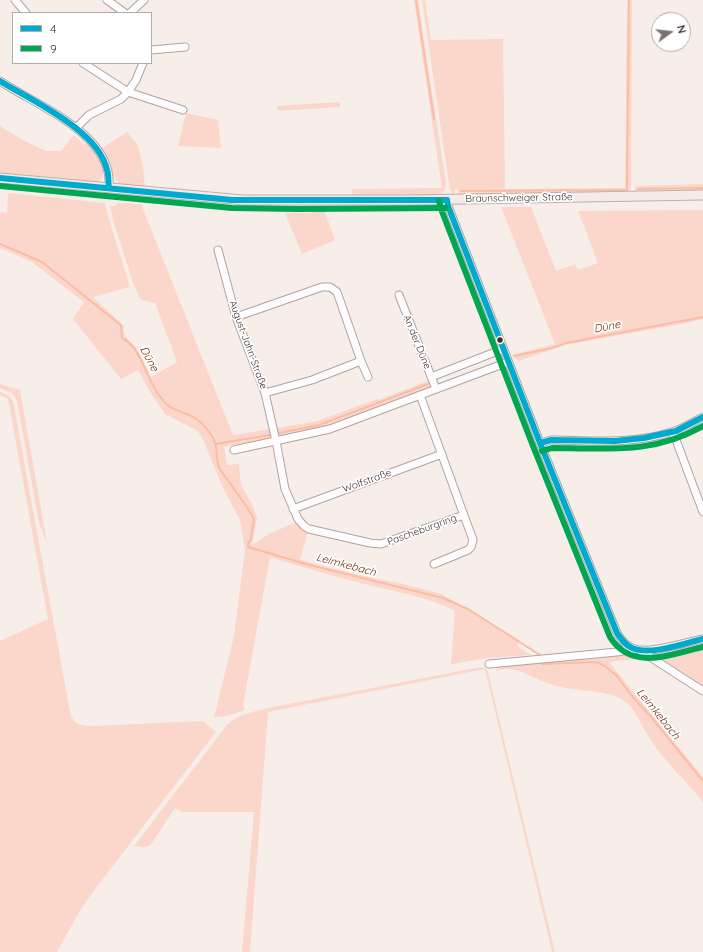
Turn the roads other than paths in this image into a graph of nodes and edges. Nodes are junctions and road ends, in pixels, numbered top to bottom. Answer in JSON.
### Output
{"nodes":[{"id":1,"x":14,"y":0,"type":"edge"},
{"id":2,"x":108,"y":0,"type":"edge"},
{"id":3,"x":144,"y":0,"type":"edge"},
{"id":4,"x":25,"y":12,"type":"edge"},
{"id":5,"x":123,"y":12,"type":"edge"},
{"id":6,"x":131,"y":12,"type":"edge"},
{"id":7,"x":186,"y":47,"type":"dead end"},
{"id":8,"x":152,"y":50,"type":"edge"},
{"id":9,"x":85,"y":64,"type":"edge"},
{"id":10,"x":143,"y":64,"type":"edge"},
{"id":11,"x":0,"y":81,"type":"edge"},
{"id":12,"x":128,"y":92,"type":"junction"},
{"id":13,"x":183,"y":110,"type":"dead end"},
{"id":14,"x":76,"y":128,"type":"junction"},
{"id":15,"x":0,"y":178,"type":"edge"},
{"id":16,"x":109,"y":188,"type":"junction"},
{"id":17,"x":703,"y":195,"type":"edge"},
{"id":18,"x":447,"y":200,"type":"junction"},
{"id":19,"x":218,"y":250,"type":"dead end"},
{"id":20,"x":398,"y":296,"type":"dead end"},
{"id":21,"x":236,"y":317,"type":"junction"},
{"id":22,"x":503,"y":349,"type":"junction"},
{"id":23,"x":361,"y":361,"type":"junction"},
{"id":24,"x":508,"y":362,"type":"junction"},
{"id":25,"x":368,"y":377,"type":"dead end"},
{"id":26,"x":431,"y":377,"type":"junction"},
{"id":27,"x":436,"y":389,"type":"junction"},
{"id":28,"x":265,"y":393,"type":"junction"},
{"id":29,"x":420,"y":395,"type":"junction"},
{"id":30,"x":703,"y":417,"type":"edge"},
{"id":31,"x":673,"y":432,"type":"junction"},
{"id":32,"x":276,"y":441,"type":"junction"},
{"id":33,"x":540,"y":443,"type":"junction"},
{"id":34,"x":234,"y":450,"type":"dead end"},
{"id":35,"x":442,"y":454,"type":"junction"},
{"id":36,"x":293,"y":509,"type":"junction"},
{"id":37,"x":703,"y":512,"type":"edge"},
{"id":38,"x":464,"y":515,"type":"junction"},
{"id":39,"x":434,"y":564,"type":"dead end"},
{"id":40,"x":703,"y":639,"type":"edge"},
{"id":41,"x":637,"y":650,"type":"junction"},
{"id":42,"x":489,"y":664,"type":"dead end"},
{"id":43,"x":703,"y":691,"type":"edge"}],
"edges":[{"from":1,"to":4,"type":"street"},
{"from":2,"to":5,"type":"street"},
{"from":3,"to":6,"type":"street"},
{"from":7,"to":8,"type":"street"},
{"from":9,"to":12,"type":"street"},
{"from":10,"to":12,"type":"street"},
{"from":11,"to":14,"type":"street"},
{"from":12,"to":13,"type":"street"},
{"from":12,"to":14,"type":"street"},
{"from":14,"to":16,"type":"street"},
{"from":15,"to":16,"type":"main road","name":"Braunschweiger Straße"},
{"from":16,"to":18,"type":"main road","name":"Braunschweiger Straße"},
{"from":17,"to":18,"type":"main road","name":"Braunschweiger Straße"},
{"from":18,"to":22,"type":"street"},
{"from":19,"to":21,"type":"street","name":"August-Jahn-Straße"},
{"from":20,"to":26,"type":"street","name":"An der Düne"},
{"from":21,"to":23,"type":"street"},
{"from":21,"to":28,"type":"street","name":"August-Jahn-Straße"},
{"from":22,"to":24,"type":"street"},
{"from":22,"to":26,"type":"street"},
{"from":23,"to":25,"type":"street"},
{"from":23,"to":28,"type":"street"},
{"from":24,"to":27,"type":"street"},
{"from":24,"to":33,"type":"street"},
{"from":26,"to":27,"type":"street","name":"An der Düne"},
{"from":27,"to":29,"type":"street"},
{"from":28,"to":32,"type":"street","name":"August-Jahn-Straße"},
{"from":29,"to":32,"type":"street"},
{"from":29,"to":35,"type":"street","name":"Pascheburgring"},
{"from":30,"to":31,"type":"street"},
{"from":31,"to":33,"type":"street"},
{"from":31,"to":37,"type":"street"},
{"from":32,"to":34,"type":"street"},
{"from":32,"to":36,"type":"street","name":"Pascheburgring"},
{"from":33,"to":41,"type":"street"},
{"from":35,"to":36,"type":"street","name":"Wolfstraße"},
{"from":35,"to":38,"type":"street","name":"Pascheburgring"},
{"from":36,"to":38,"type":"street","name":"Pascheburgring"},
{"from":38,"to":39,"type":"street","name":"Pascheburgring"},
{"from":40,"to":41,"type":"street"},
{"from":41,"to":42,"type":"street"},
{"from":41,"to":43,"type":"street"}]}
